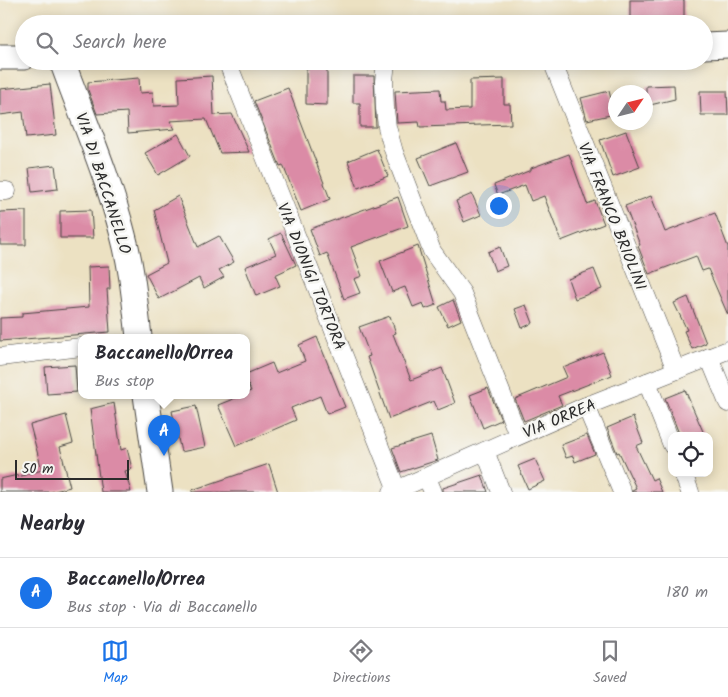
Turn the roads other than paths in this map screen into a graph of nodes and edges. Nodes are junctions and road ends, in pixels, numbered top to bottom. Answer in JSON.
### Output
{"nodes":[{"id":1,"x":728,"y":45,"type":"edge"},
{"id":2,"x":713,"y":46,"type":"edge"},
{"id":3,"x":0,"y":57,"type":"edge"},
{"id":4,"x":15,"y":57,"type":"edge"},
{"id":5,"x":65,"y":70,"type":"edge"},
{"id":6,"x":231,"y":70,"type":"edge"},
{"id":7,"x":385,"y":70,"type":"edge"},
{"id":8,"x":556,"y":70,"type":"edge"},
{"id":9,"x":139,"y":334,"type":"edge"},
{"id":10,"x":78,"y":347,"type":"edge"},
{"id":11,"x":728,"y":350,"type":"edge"},
{"id":12,"x":0,"y":357,"type":"edge"},
{"id":13,"x":709,"y":357,"type":"junction"},
{"id":14,"x":676,"y":370,"type":"junction"},
{"id":15,"x":647,"y":382,"type":"junction"},
{"id":16,"x":147,"y":399,"type":"edge"},
{"id":17,"x":728,"y":403,"type":"edge"},
{"id":18,"x":586,"y":406,"type":"junction"},
{"id":19,"x":518,"y":435,"type":"junction"},
{"id":20,"x":668,"y":435,"type":"edge"},
{"id":21,"x":485,"y":451,"type":"junction"},
{"id":22,"x":684,"y":477,"type":"edge"},
{"id":23,"x":430,"y":485,"type":"edge"},
{"id":24,"x":395,"y":491,"type":"edge"},
{"id":25,"x":160,"y":492,"type":"edge"},
{"id":26,"x":502,"y":492,"type":"edge"},
{"id":27,"x":622,"y":492,"type":"edge"},
{"id":28,"x":690,"y":492,"type":"edge"}],
"edges":[{"from":1,"to":2,"type":"street"},
{"from":3,"to":4,"type":"street"},
{"from":5,"to":9,"type":"street","name":"VIA DI BACCANELLO"},
{"from":6,"to":24,"type":"street","name":"VIA DIONIGI TORTORA"},
{"from":7,"to":19,"type":"street"},
{"from":8,"to":14,"type":"street","name":"VIA FRANCO BRIOLINI"},
{"from":10,"to":12,"type":"street"},
{"from":11,"to":13,"type":"street","name":"VIA ORREA"},
{"from":13,"to":14,"type":"street","name":"VIA ORREA"},
{"from":13,"to":17,"type":"street"},
{"from":14,"to":15,"type":"street","name":"VIA ORREA"},
{"from":15,"to":18,"type":"street","name":"VIA ORREA"},
{"from":15,"to":20,"type":"street"},
{"from":16,"to":25,"type":"street"},
{"from":18,"to":19,"type":"street","name":"VIA ORREA"},
{"from":18,"to":27,"type":"street"},
{"from":19,"to":21,"type":"street","name":"VIA ORREA"},
{"from":21,"to":23,"type":"street","name":"VIA ORREA"},
{"from":21,"to":26,"type":"street"},
{"from":22,"to":28,"type":"street"},
{"from":23,"to":24,"type":"street","name":"VIA ORREA"}]}
